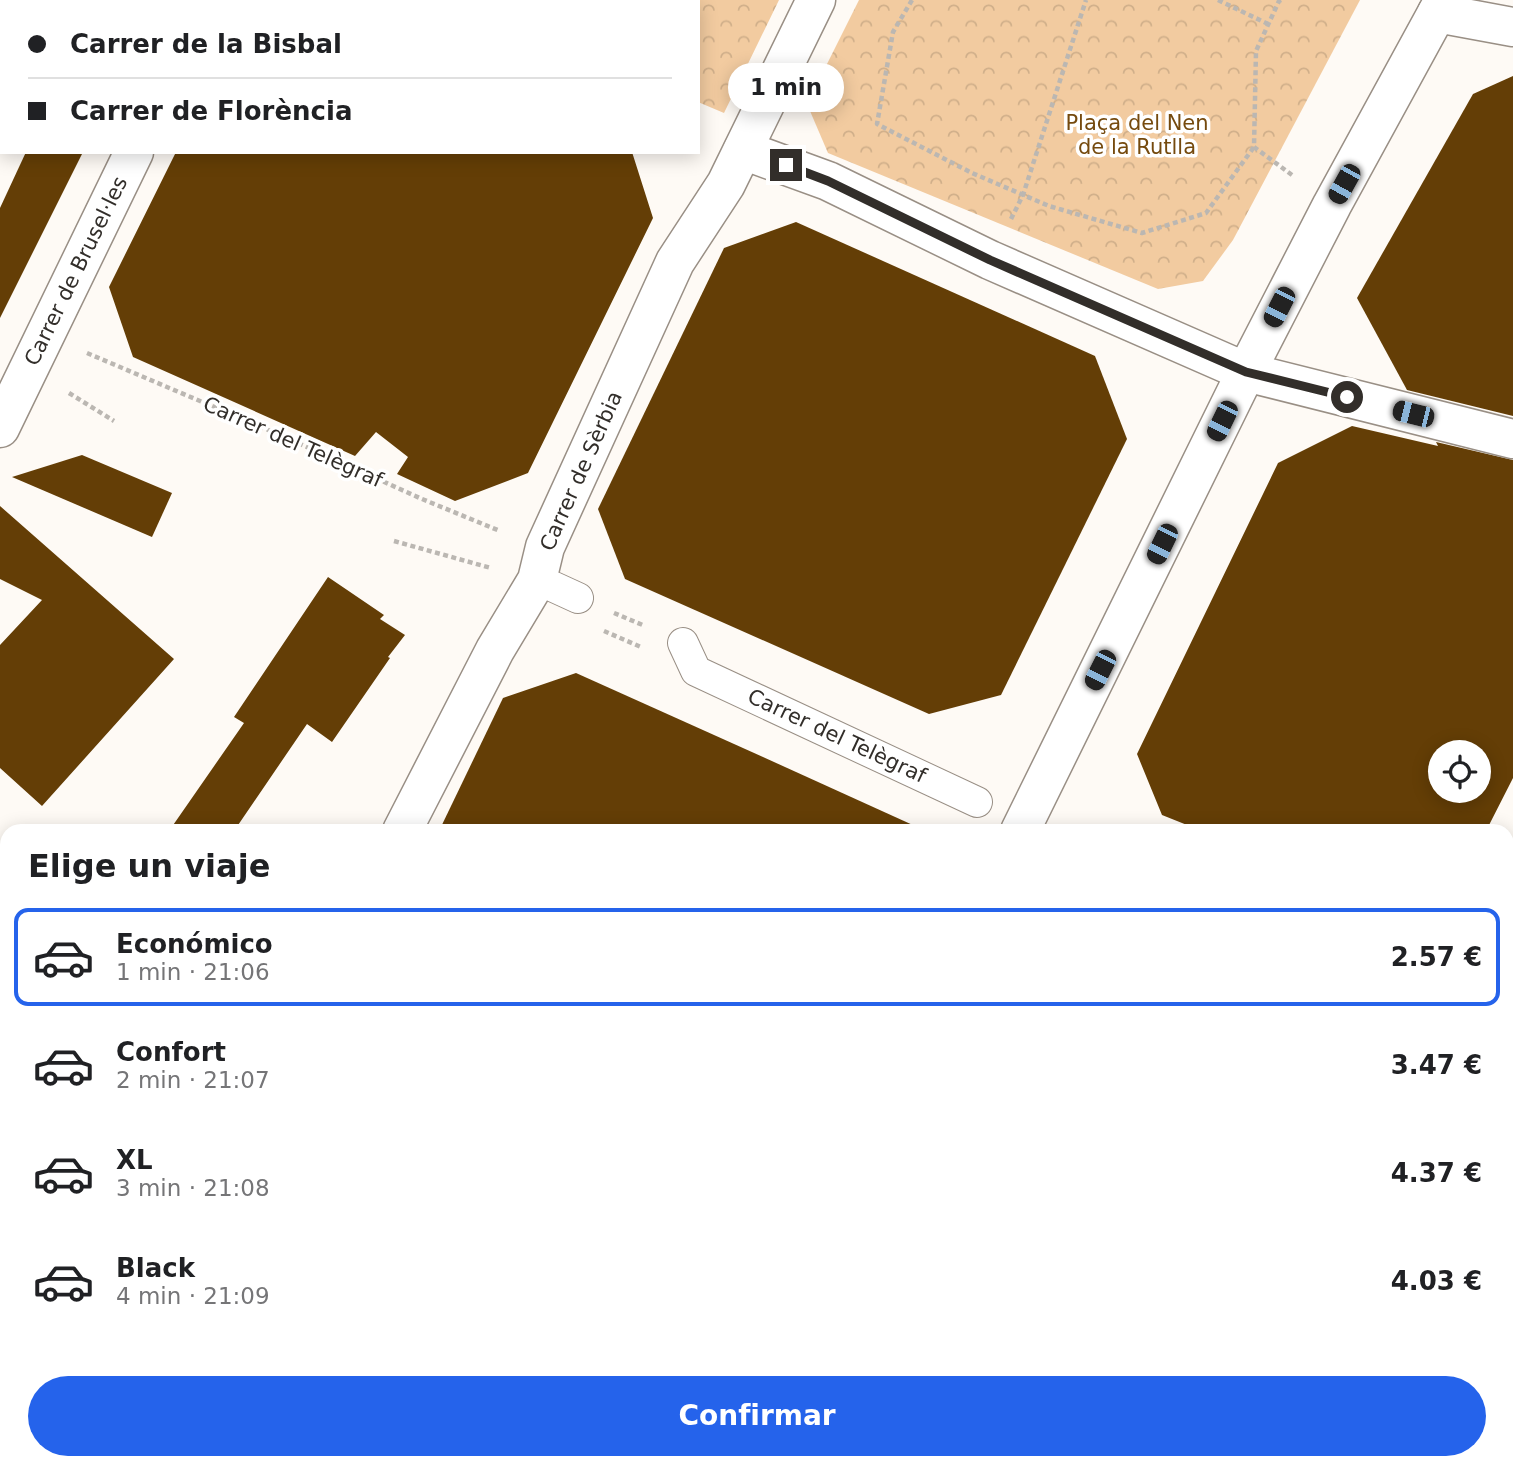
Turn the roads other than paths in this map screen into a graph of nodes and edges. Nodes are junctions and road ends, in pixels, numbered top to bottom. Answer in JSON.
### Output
{"nodes":[{"id":1,"x":816,"y":0,"type":"edge"},
{"id":2,"x":1440,"y":7,"type":"edge"},
{"id":3,"x":1513,"y":27,"type":"edge"},
{"id":4,"x":743,"y":150,"type":"junction"},
{"id":5,"x":133,"y":154,"type":"edge"},
{"id":6,"x":1246,"y":372,"type":"junction"},
{"id":7,"x":0,"y":428,"type":"edge"},
{"id":8,"x":1513,"y":439,"type":"edge"},
{"id":9,"x":682,"y":643,"type":"road end"},
{"id":10,"x":977,"y":802,"type":"dead end"},
{"id":11,"x":406,"y":824,"type":"edge"},
{"id":12,"x":1023,"y":824,"type":"edge"}],
"edges":[{"from":1,"to":4,"type":"street","name":"Carrer de Sèrbia"},
{"from":2,"to":3,"type":"street"},
{"from":2,"to":6,"type":"street"},
{"from":4,"to":6,"type":"street"},
{"from":4,"to":11,"type":"street","name":"Carrer de Sèrbia"},
{"from":5,"to":7,"type":"street","name":"Carrer de Brusel·les"},
{"from":6,"to":8,"type":"street"},
{"from":6,"to":12,"type":"street"},
{"from":9,"to":10,"type":"street","name":"Carrer del Telègraf"}]}
